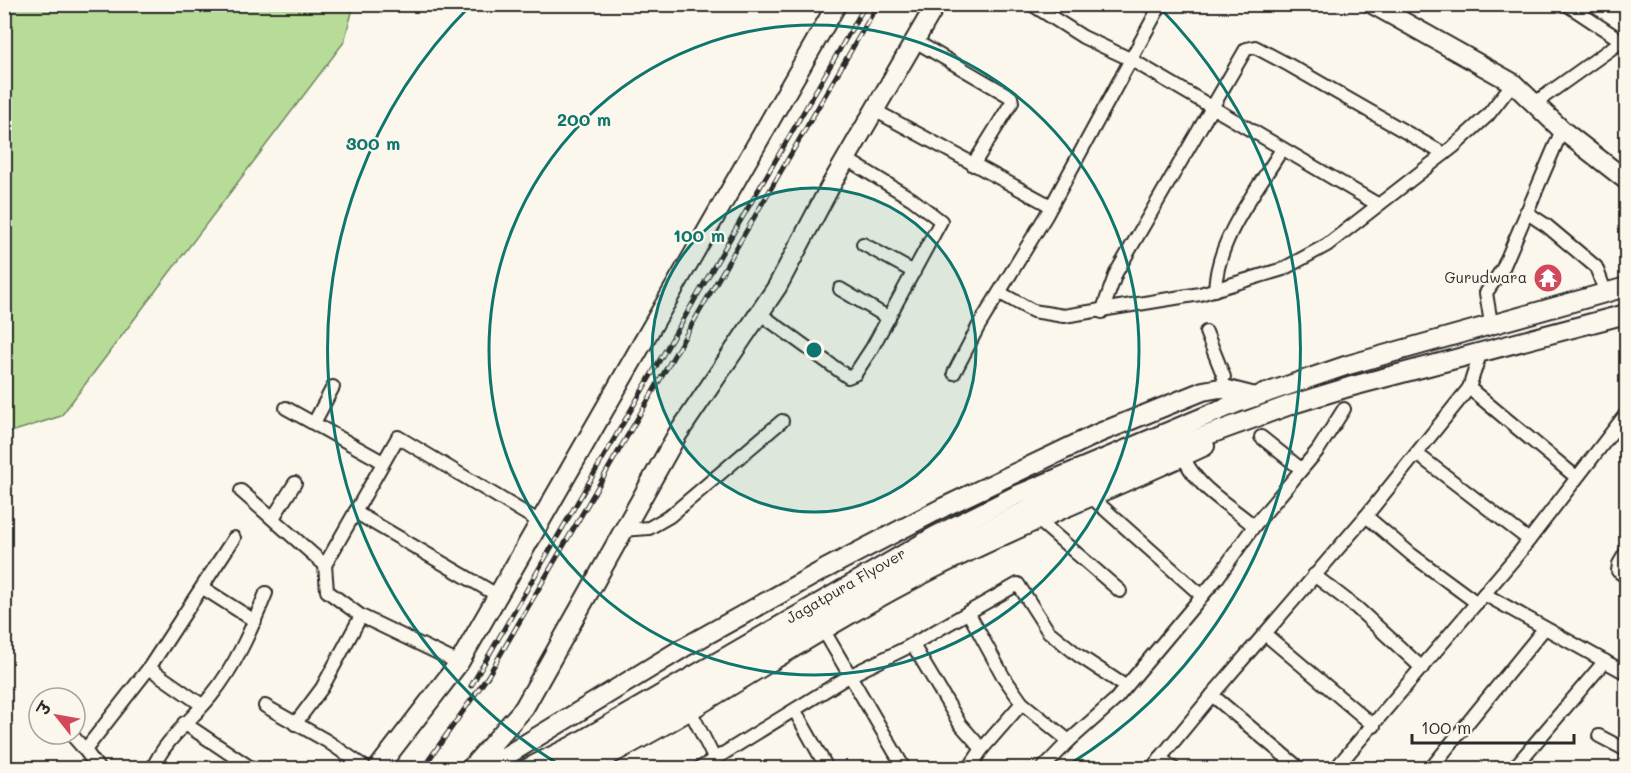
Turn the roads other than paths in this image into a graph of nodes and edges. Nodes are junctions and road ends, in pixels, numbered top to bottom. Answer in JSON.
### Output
{"nodes":[{"id":1,"x":837,"y":4,"type":"edge"},
{"id":2,"x":936,"y":4,"type":"edge"},
{"id":3,"x":1031,"y":4,"type":"edge"},
{"id":4,"x":1161,"y":4,"type":"edge"},
{"id":5,"x":1372,"y":4,"type":"edge"},
{"id":6,"x":1566,"y":4,"type":"edge"},
{"id":7,"x":1624,"y":39,"type":"edge"},
{"id":8,"x":915,"y":41,"type":"junction"},
{"id":9,"x":1131,"y":59,"type":"junction"},
{"id":10,"x":1513,"y":83,"type":"junction"},
{"id":11,"x":1535,"y":103,"type":"junction"},
{"id":12,"x":1214,"y":108,"type":"junction"},
{"id":13,"x":874,"y":111,"type":"junction"},
{"id":14,"x":1562,"y":130,"type":"junction"},
{"id":15,"x":1282,"y":149,"type":"junction"},
{"id":16,"x":1444,"y":154,"type":"junction"},
{"id":17,"x":848,"y":160,"type":"junction"},
{"id":18,"x":973,"y":165,"type":"junction"},
{"id":19,"x":1626,"y":180,"type":"edge"},
{"id":20,"x":1377,"y":204,"type":"junction"},
{"id":21,"x":1050,"y":206,"type":"junction"},
{"id":22,"x":1526,"y":212,"type":"junction"},
{"id":23,"x":862,"y":244,"type":"dead end"},
{"id":24,"x":914,"y":272,"type":"junction"},
{"id":25,"x":1626,"y":286,"type":"edge"},
{"id":26,"x":840,"y":289,"type":"dead end"},
{"id":27,"x":1215,"y":290,"type":"junction"},
{"id":28,"x":1605,"y":291,"type":"junction"},
{"id":29,"x":1000,"y":293,"type":"junction"},
{"id":30,"x":1102,"y":312,"type":"junction"},
{"id":31,"x":759,"y":313,"type":"junction"},
{"id":32,"x":1626,"y":314,"type":"edge"},
{"id":33,"x":889,"y":318,"type":"junction"},
{"id":34,"x":1491,"y":323,"type":"junction"},
{"id":35,"x":1206,"y":332,"type":"dead end"},
{"id":36,"x":1481,"y":351,"type":"junction"},
{"id":37,"x":954,"y":373,"type":"dead end"},
{"id":38,"x":1224,"y":377,"type":"dead end"},
{"id":39,"x":333,"y":387,"type":"dead end"},
{"id":40,"x":1469,"y":388,"type":"junction"},
{"id":41,"x":1255,"y":397,"type":"junction"},
{"id":42,"x":1181,"y":399,"type":"junction"},
{"id":43,"x":285,"y":408,"type":"dead end"},
{"id":44,"x":1344,"y":409,"type":"dead end"},
{"id":45,"x":1626,"y":414,"type":"edge"},
{"id":46,"x":782,"y":421,"type":"dead end"},
{"id":47,"x":314,"y":423,"type":"junction"},
{"id":48,"x":1262,"y":437,"type":"dead end"},
{"id":49,"x":1179,"y":443,"type":"junction"},
{"id":50,"x":1417,"y":454,"type":"junction"},
{"id":51,"x":383,"y":462,"type":"junction"},
{"id":52,"x":1103,"y":466,"type":"junction"},
{"id":53,"x":1301,"y":469,"type":"junction"},
{"id":54,"x":1575,"y":477,"type":"junction"},
{"id":55,"x":295,"y":483,"type":"dead end"},
{"id":56,"x":241,"y":491,"type":"dead end"},
{"id":57,"x":1090,"y":495,"type":"junction"},
{"id":58,"x":355,"y":512,"type":"junction"},
{"id":59,"x":1366,"y":516,"type":"junction"},
{"id":60,"x":273,"y":518,"type":"junction"},
{"id":61,"x":1038,"y":520,"type":"junction"},
{"id":62,"x":540,"y":522,"type":"junction"},
{"id":63,"x":1254,"y":526,"type":"junction"},
{"id":64,"x":622,"y":530,"type":"junction"},
{"id":65,"x":234,"y":538,"type":"dead end"},
{"id":66,"x":1529,"y":540,"type":"junction"},
{"id":67,"x":1626,"y":552,"type":"edge"},
{"id":68,"x":325,"y":565,"type":"junction"},
{"id":69,"x":1314,"y":575,"type":"junction"},
{"id":70,"x":1626,"y":577,"type":"edge"},
{"id":71,"x":203,"y":588,"type":"junction"},
{"id":72,"x":1120,"y":591,"type":"dead end"},
{"id":73,"x":266,"y":593,"type":"dead end"},
{"id":74,"x":497,"y":595,"type":"junction"},
{"id":75,"x":1201,"y":595,"type":"junction"},
{"id":76,"x":1481,"y":598,"type":"junction"},
{"id":77,"x":968,"y":612,"type":"junction"},
{"id":78,"x":361,"y":616,"type":"junction"},
{"id":79,"x":255,"y":621,"type":"junction"},
{"id":80,"x":1544,"y":629,"type":"junction"},
{"id":81,"x":824,"y":631,"type":"junction"},
{"id":82,"x":1265,"y":634,"type":"junction"},
{"id":83,"x":913,"y":645,"type":"junction"},
{"id":84,"x":1605,"y":661,"type":"junction"},
{"id":85,"x":459,"y":663,"type":"junction"},
{"id":86,"x":149,"y":668,"type":"junction"},
{"id":87,"x":1422,"y":668,"type":"junction"},
{"id":88,"x":1626,"y":673,"type":"edge"},
{"id":89,"x":849,"y":676,"type":"junction"},
{"id":90,"x":1125,"y":686,"type":"junction"},
{"id":91,"x":1212,"y":695,"type":"junction"},
{"id":92,"x":1022,"y":703,"type":"junction"},
{"id":93,"x":202,"y":705,"type":"junction"},
{"id":94,"x":265,"y":706,"type":"dead end"},
{"id":95,"x":795,"y":711,"type":"junction"},
{"id":96,"x":691,"y":712,"type":"junction"},
{"id":97,"x":184,"y":723,"type":"junction"},
{"id":98,"x":296,"y":724,"type":"junction"},
{"id":99,"x":1374,"y":726,"type":"junction"},
{"id":100,"x":1599,"y":736,"type":"dead end"},
{"id":101,"x":1069,"y":741,"type":"junction"},
{"id":102,"x":81,"y":746,"type":"edge"},
{"id":103,"x":982,"y":749,"type":"junction"},
{"id":104,"x":85,"y":750,"type":"junction"},
{"id":105,"x":1626,"y":750,"type":"edge"},
{"id":106,"x":1160,"y":758,"type":"junction"},
{"id":107,"x":715,"y":760,"type":"junction"},
{"id":108,"x":98,"y":768,"type":"edge"},
{"id":109,"x":153,"y":768,"type":"edge"},
{"id":110,"x":247,"y":768,"type":"edge"},
{"id":111,"x":366,"y":768,"type":"edge"},
{"id":112,"x":378,"y":768,"type":"edge"},
{"id":113,"x":471,"y":768,"type":"edge"},
{"id":114,"x":486,"y":768,"type":"edge"},
{"id":115,"x":528,"y":768,"type":"edge"},
{"id":116,"x":558,"y":768,"type":"edge"},
{"id":117,"x":584,"y":768,"type":"edge"},
{"id":118,"x":700,"y":768,"type":"edge"},
{"id":119,"x":827,"y":768,"type":"edge"},
{"id":120,"x":904,"y":768,"type":"edge"},
{"id":121,"x":969,"y":768,"type":"edge"},
{"id":122,"x":1043,"y":768,"type":"edge"},
{"id":123,"x":1152,"y":768,"type":"edge"},
{"id":124,"x":1173,"y":768,"type":"edge"},
{"id":125,"x":1299,"y":768,"type":"edge"},
{"id":126,"x":1336,"y":768,"type":"edge"},
{"id":127,"x":1431,"y":768,"type":"edge"},
{"id":128,"x":1514,"y":768,"type":"edge"}],
"edges":[{"from":1,"to":62,"type":"main road"},
{"from":2,"to":8,"type":"main road"},
{"from":3,"to":9,"type":"street"},
{"from":4,"to":9,"type":"street"},
{"from":5,"to":10,"type":"main road"},
{"from":6,"to":7,"type":"street"},
{"from":7,"to":11,"type":"street"},
{"from":8,"to":13,"type":"main road"},
{"from":8,"to":18,"type":"street"},
{"from":9,"to":12,"type":"street"},
{"from":9,"to":21,"type":"street"},
{"from":10,"to":11,"type":"main road"},
{"from":10,"to":16,"type":"street"},
{"from":11,"to":14,"type":"main road"},
{"from":12,"to":15,"type":"street"},
{"from":12,"to":16,"type":"street"},
{"from":12,"to":30,"type":"street"},
{"from":13,"to":17,"type":"main road"},
{"from":13,"to":18,"type":"street"},
{"from":14,"to":19,"type":"main road"},
{"from":14,"to":22,"type":"street"},
{"from":15,"to":20,"type":"street"},
{"from":15,"to":27,"type":"street"},
{"from":16,"to":20,"type":"street"},
{"from":17,"to":24,"type":"street"},
{"from":17,"to":31,"type":"main road"},
{"from":18,"to":21,"type":"street"},
{"from":20,"to":27,"type":"street"},
{"from":21,"to":29,"type":"street"},
{"from":22,"to":28,"type":"street"},
{"from":22,"to":34,"type":"street"},
{"from":23,"to":24,"type":"street"},
{"from":24,"to":33,"type":"street"},
{"from":25,"to":28,"type":"main road"},
{"from":26,"to":33,"type":"street"},
{"from":27,"to":30,"type":"street"},
{"from":28,"to":34,"type":"main road"},
{"from":29,"to":30,"type":"street"},
{"from":29,"to":37,"type":"street"},
{"from":31,"to":33,"type":"street"},
{"from":31,"to":64,"type":"main road"},
{"from":32,"to":36,"type":"main road"},
{"from":34,"to":41,"type":"main road"},
{"from":35,"to":38,"type":"street"},
{"from":36,"to":40,"type":"street"},
{"from":36,"to":49,"type":"main road"},
{"from":39,"to":47,"type":"street"},
{"from":40,"to":50,"type":"street"},
{"from":40,"to":54,"type":"street"},
{"from":41,"to":42,"type":"main road"},
{"from":41,"to":49,"type":"main road"},
{"from":42,"to":49,"type":"main road"},
{"from":42,"to":114,"type":"main road"},
{"from":43,"to":47,"type":"street"},
{"from":44,"to":53,"type":"street"},
{"from":45,"to":54,"type":"street"},
{"from":46,"to":64,"type":"street"},
{"from":47,"to":51,"type":"street"},
{"from":48,"to":53,"type":"street"},
{"from":49,"to":52,"type":"main road","name":"Jagatpura Flyover"},
{"from":49,"to":57,"type":"main road"},
{"from":49,"to":63,"type":"street"},
{"from":50,"to":59,"type":"street"},
{"from":50,"to":66,"type":"street"},
{"from":51,"to":58,"type":"street"},
{"from":51,"to":62,"type":"street"},
{"from":52,"to":115,"type":"main road","name":"Jagatpura Flyover"},
{"from":52,"to":116,"type":"main road","name":"Jagatpura Flyover"},
{"from":53,"to":63,"type":"street"},
{"from":54,"to":66,"type":"street"},
{"from":55,"to":60,"type":"street"},
{"from":56,"to":60,"type":"street"},
{"from":57,"to":61,"type":"main road"},
{"from":57,"to":75,"type":"street"},
{"from":58,"to":68,"type":"street"},
{"from":58,"to":74,"type":"street"},
{"from":59,"to":69,"type":"street"},
{"from":59,"to":76,"type":"street"},
{"from":60,"to":68,"type":"street"},
{"from":61,"to":72,"type":"street"},
{"from":61,"to":81,"type":"main road"},
{"from":62,"to":74,"type":"main road"},
{"from":63,"to":75,"type":"street"},
{"from":64,"to":113,"type":"main road"},
{"from":65,"to":71,"type":"street"},
{"from":66,"to":76,"type":"street"},
{"from":67,"to":70,"type":"street"},
{"from":68,"to":78,"type":"street"},
{"from":69,"to":82,"type":"street"},
{"from":69,"to":87,"type":"street"},
{"from":71,"to":79,"type":"street"},
{"from":71,"to":86,"type":"street"},
{"from":73,"to":79,"type":"street"},
{"from":74,"to":85,"type":"main road"},
{"from":75,"to":90,"type":"street"},
{"from":76,"to":80,"type":"street"},
{"from":76,"to":87,"type":"street"},
{"from":77,"to":83,"type":"street"},
{"from":77,"to":90,"type":"street"},
{"from":77,"to":92,"type":"street"},
{"from":78,"to":85,"type":"street"},
{"from":78,"to":98,"type":"street"},
{"from":79,"to":93,"type":"street"},
{"from":80,"to":84,"type":"street"},
{"from":80,"to":127,"type":"street"},
{"from":81,"to":89,"type":"street"},
{"from":81,"to":96,"type":"main road"},
{"from":82,"to":91,"type":"street"},
{"from":82,"to":99,"type":"street"},
{"from":83,"to":89,"type":"street"},
{"from":83,"to":103,"type":"street"},
{"from":84,"to":88,"type":"street"},
{"from":84,"to":128,"type":"street"},
{"from":85,"to":112,"type":"main road"},
{"from":86,"to":93,"type":"street"},
{"from":86,"to":104,"type":"street"},
{"from":87,"to":99,"type":"street"},
{"from":89,"to":95,"type":"street"},
{"from":89,"to":120,"type":"street"},
{"from":90,"to":101,"type":"street"},
{"from":91,"to":106,"type":"street"},
{"from":91,"to":125,"type":"street"},
{"from":92,"to":101,"type":"street"},
{"from":92,"to":103,"type":"street"},
{"from":93,"to":97,"type":"street"},
{"from":94,"to":98,"type":"street"},
{"from":95,"to":107,"type":"street"},
{"from":95,"to":119,"type":"street"},
{"from":96,"to":107,"type":"street"},
{"from":96,"to":117,"type":"main road"},
{"from":97,"to":109,"type":"street"},
{"from":97,"to":110,"type":"street"},
{"from":98,"to":111,"type":"street"},
{"from":99,"to":126,"type":"street"},
{"from":100,"to":105,"type":"street"},
{"from":101,"to":122,"type":"street"},
{"from":102,"to":104,"type":"street"},
{"from":103,"to":121,"type":"street"},
{"from":104,"to":108,"type":"street"},
{"from":106,"to":123,"type":"street"},
{"from":106,"to":124,"type":"street"},
{"from":107,"to":118,"type":"street"}]}
